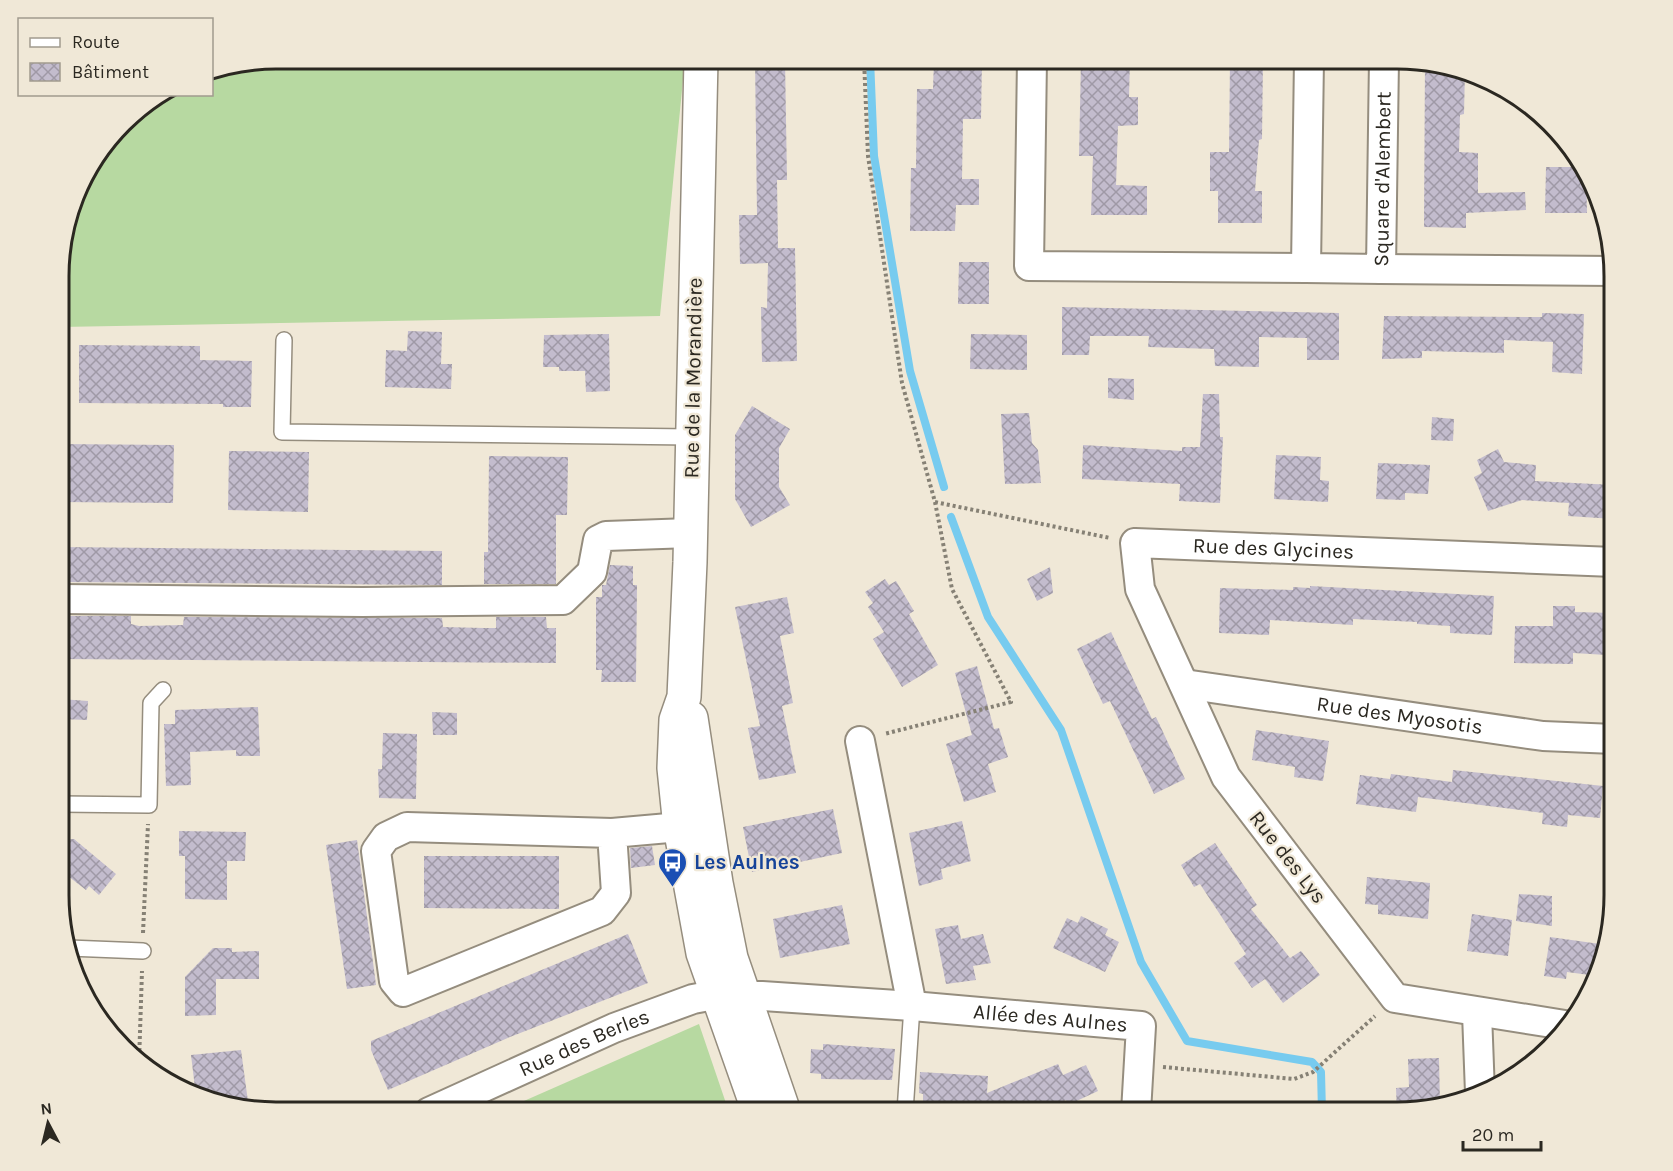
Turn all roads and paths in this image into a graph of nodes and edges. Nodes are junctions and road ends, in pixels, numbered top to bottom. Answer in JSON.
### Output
{"nodes":[{"id":1,"x":701,"y":69,"type":"edge"},
{"id":2,"x":864,"y":69,"type":"edge"},
{"id":3,"x":1032,"y":69,"type":"edge"},
{"id":4,"x":1309,"y":69,"type":"edge"},
{"id":5,"x":1384,"y":69,"type":"edge"},
{"id":6,"x":1306,"y":268,"type":"junction"},
{"id":7,"x":1381,"y":269,"type":"junction"},
{"id":8,"x":1604,"y":271,"type":"edge"},
{"id":9,"x":284,"y":340,"type":"dead end"},
{"id":10,"x":691,"y":437,"type":"junction"},
{"id":11,"x":935,"y":502,"type":"junction"},
{"id":12,"x":690,"y":533,"type":"junction"},
{"id":13,"x":1135,"y":543,"type":"junction"},
{"id":14,"x":1604,"y":562,"type":"edge"},
{"id":15,"x":69,"y":599,"type":"edge"},
{"id":16,"x":1184,"y":684,"type":"junction"},
{"id":17,"x":163,"y":690,"type":"dead end"},
{"id":18,"x":684,"y":697,"type":"junction"},
{"id":19,"x":1604,"y":739,"type":"edge"},
{"id":20,"x":860,"y":741,"type":"joint"},
{"id":21,"x":69,"y":804,"type":"edge"},
{"id":22,"x":149,"y":805,"type":"junction"},
{"id":23,"x":680,"y":827,"type":"junction"},
{"id":24,"x":612,"y":833,"type":"junction"},
{"id":25,"x":76,"y":948,"type":"edge"},
{"id":26,"x":142,"y":951,"type":"junction"},
{"id":27,"x":731,"y":996,"type":"junction"},
{"id":28,"x":1395,"y":998,"type":"junction"},
{"id":29,"x":912,"y":1006,"type":"junction"},
{"id":30,"x":1477,"y":1013,"type":"junction"},
{"id":31,"x":1558,"y":1024,"type":"edge"},
{"id":32,"x":139,"y":1051,"type":"edge"},
{"id":33,"x":1139,"y":1065,"type":"junction"},
{"id":34,"x":1480,"y":1085,"type":"edge"},
{"id":35,"x":451,"y":1102,"type":"edge"},
{"id":36,"x":757,"y":1102,"type":"edge"},
{"id":37,"x":779,"y":1102,"type":"edge"},
{"id":38,"x":905,"y":1102,"type":"edge"},
{"id":39,"x":1137,"y":1102,"type":"edge"}],
"edges":[{"from":1,"to":10,"type":"street","name":"Rue de la Morandière"},
{"from":2,"to":11,"type":"path"},
{"from":3,"to":6,"type":"street","name":"Square d'Alembert"},
{"from":4,"to":6,"type":"street"},
{"from":5,"to":7,"type":"street","name":"Square d'Alembert"},
{"from":6,"to":7,"type":"street","name":"Square d'Alembert"},
{"from":7,"to":8,"type":"street"},
{"from":9,"to":10,"type":"lane"},
{"from":10,"to":12,"type":"street","name":"Rue de la Morandière"},
{"from":11,"to":13,"type":"path"},
{"from":11,"to":20,"type":"path"},
{"from":12,"to":15,"type":"street"},
{"from":12,"to":18,"type":"street","name":"Rue de la Morandière"},
{"from":13,"to":14,"type":"street","name":"Rue des Glycines"},
{"from":13,"to":16,"type":"street","name":"Rue des Lys"},
{"from":16,"to":19,"type":"street","name":"Rue des Myosotis"},
{"from":16,"to":28,"type":"street","name":"Rue des Lys"},
{"from":17,"to":22,"type":"lane"},
{"from":18,"to":23,"type":"street","name":"Rue de la Morandière"},
{"from":18,"to":27,"type":"street","name":"Rue de la Morandière"},
{"from":20,"to":29,"type":"street"},
{"from":21,"to":22,"type":"lane"},
{"from":22,"to":26,"type":"path"},
{"from":23,"to":24,"type":"street"},
{"from":23,"to":27,"type":"street","name":"Rue de la Morandière"},
{"from":24,"to":24,"type":"street"},
{"from":25,"to":26,"type":"lane"},
{"from":26,"to":32,"type":"path"},
{"from":27,"to":29,"type":"street","name":"Allée des Aulnes"},
{"from":27,"to":35,"type":"street","name":"Rue des Berles"},
{"from":27,"to":36,"type":"street","name":"Rue de la Morandière"},
{"from":27,"to":37,"type":"street","name":"Rue de la Morandière"},
{"from":28,"to":30,"type":"street"},
{"from":28,"to":33,"type":"path"},
{"from":29,"to":33,"type":"street","name":"Allée des Aulnes"},
{"from":29,"to":38,"type":"lane"},
{"from":30,"to":31,"type":"street"},
{"from":30,"to":34,"type":"street"},
{"from":33,"to":39,"type":"street","name":"Allée des Aulnes"}]}
